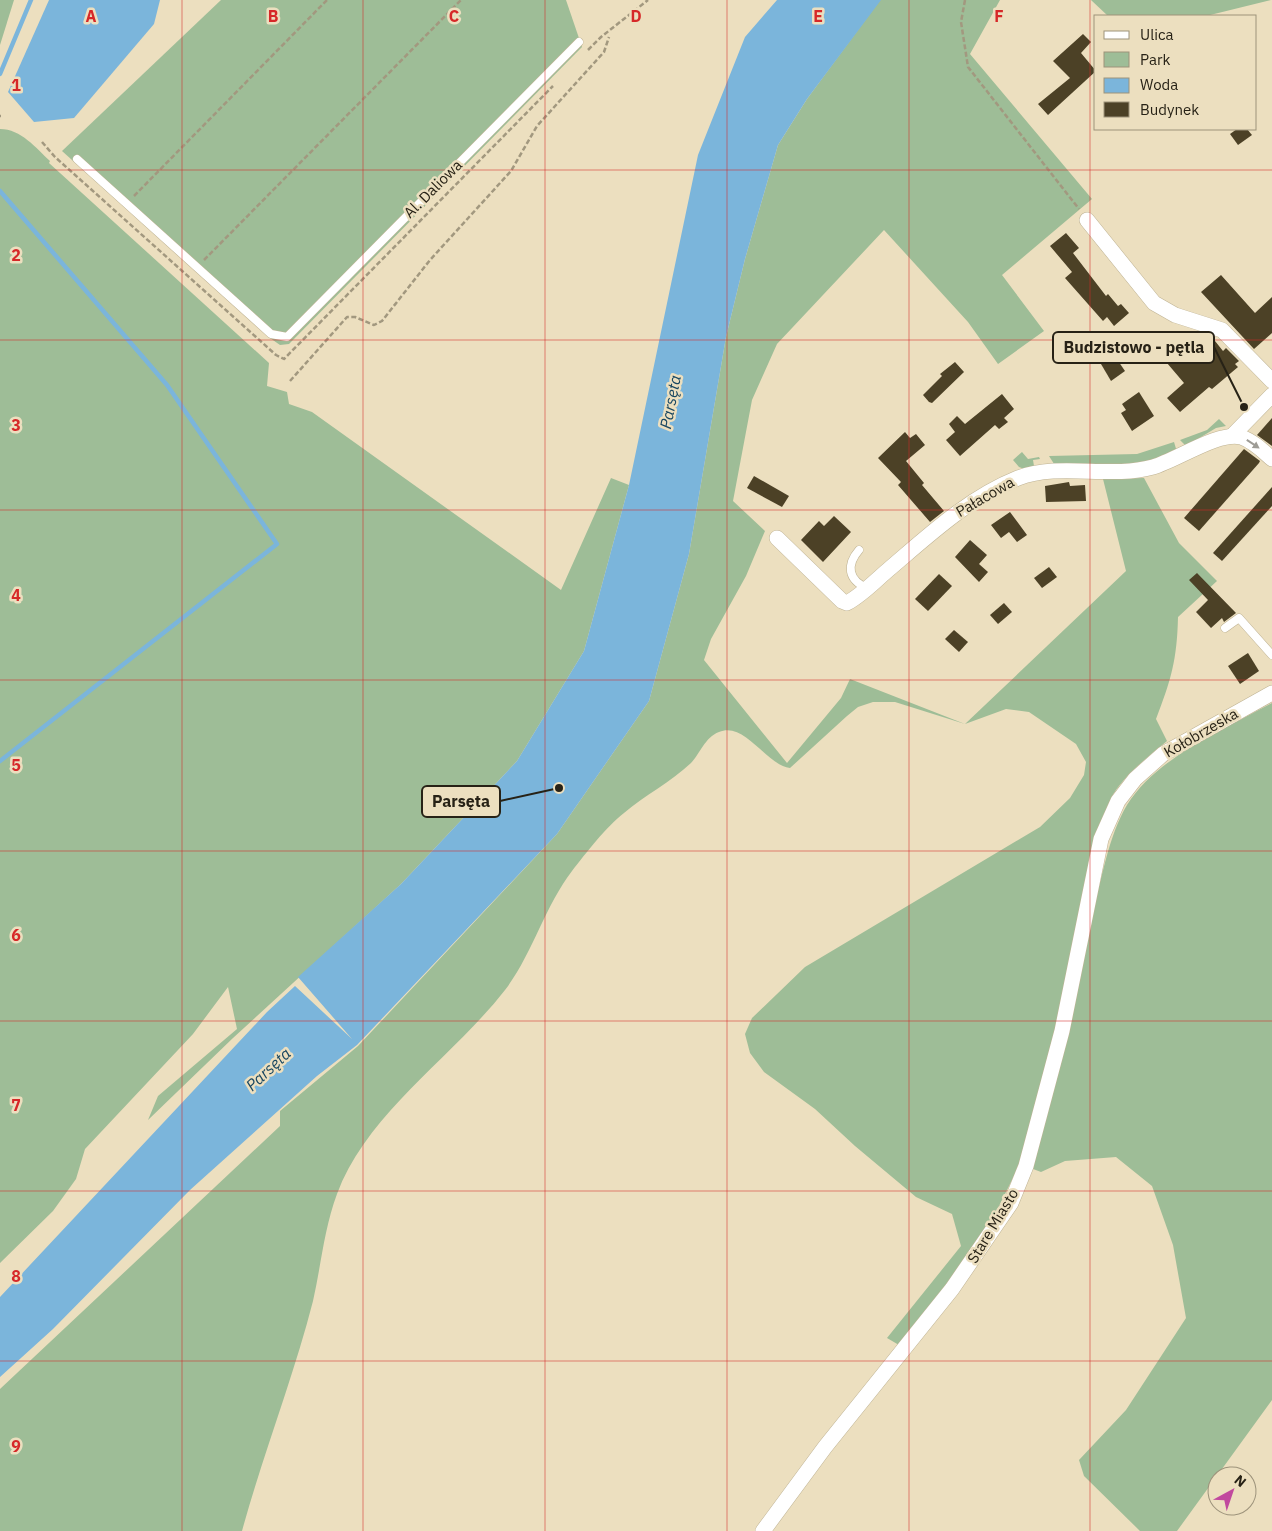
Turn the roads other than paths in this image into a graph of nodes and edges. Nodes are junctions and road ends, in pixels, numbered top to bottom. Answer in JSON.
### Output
{"nodes":[{"id":1,"x":579,"y":42,"type":"dead end"},
{"id":2,"x":77,"y":159,"type":"dead end"},
{"id":3,"x":1087,"y":220,"type":"road end"},
{"id":4,"x":1272,"y":381,"type":"edge"},
{"id":5,"x":1272,"y":395,"type":"edge"},
{"id":6,"x":1232,"y":436,"type":"junction"},
{"id":7,"x":1272,"y":459,"type":"edge"},
{"id":8,"x":777,"y":538,"type":"dead end"},
{"id":9,"x":859,"y":550,"type":"dead end"},
{"id":10,"x":867,"y":588,"type":"junction"},
{"id":11,"x":1225,"y":628,"type":"dead end"},
{"id":12,"x":1272,"y":655,"type":"edge"},
{"id":13,"x":1272,"y":693,"type":"edge"},
{"id":14,"x":1135,"y":779,"type":"joint"},
{"id":15,"x":762,"y":1531,"type":"edge"}],
"edges":[{"from":1,"to":2,"type":"lane","name":"Al. Daliowa"},
{"from":3,"to":4,"type":"street"},
{"from":5,"to":6,"type":"street","name":"Pałacowa"},
{"from":6,"to":7,"type":"street","one_way":true},
{"from":6,"to":10,"type":"street","name":"Pałacowa"},
{"from":8,"to":10,"type":"street","name":"Pałacowa"},
{"from":9,"to":10,"type":"lane"},
{"from":11,"to":12,"type":"lane"},
{"from":13,"to":14,"type":"street","name":"Kołobrzeska"},
{"from":14,"to":15,"type":"street","name":"Stare Miasto"}]}
